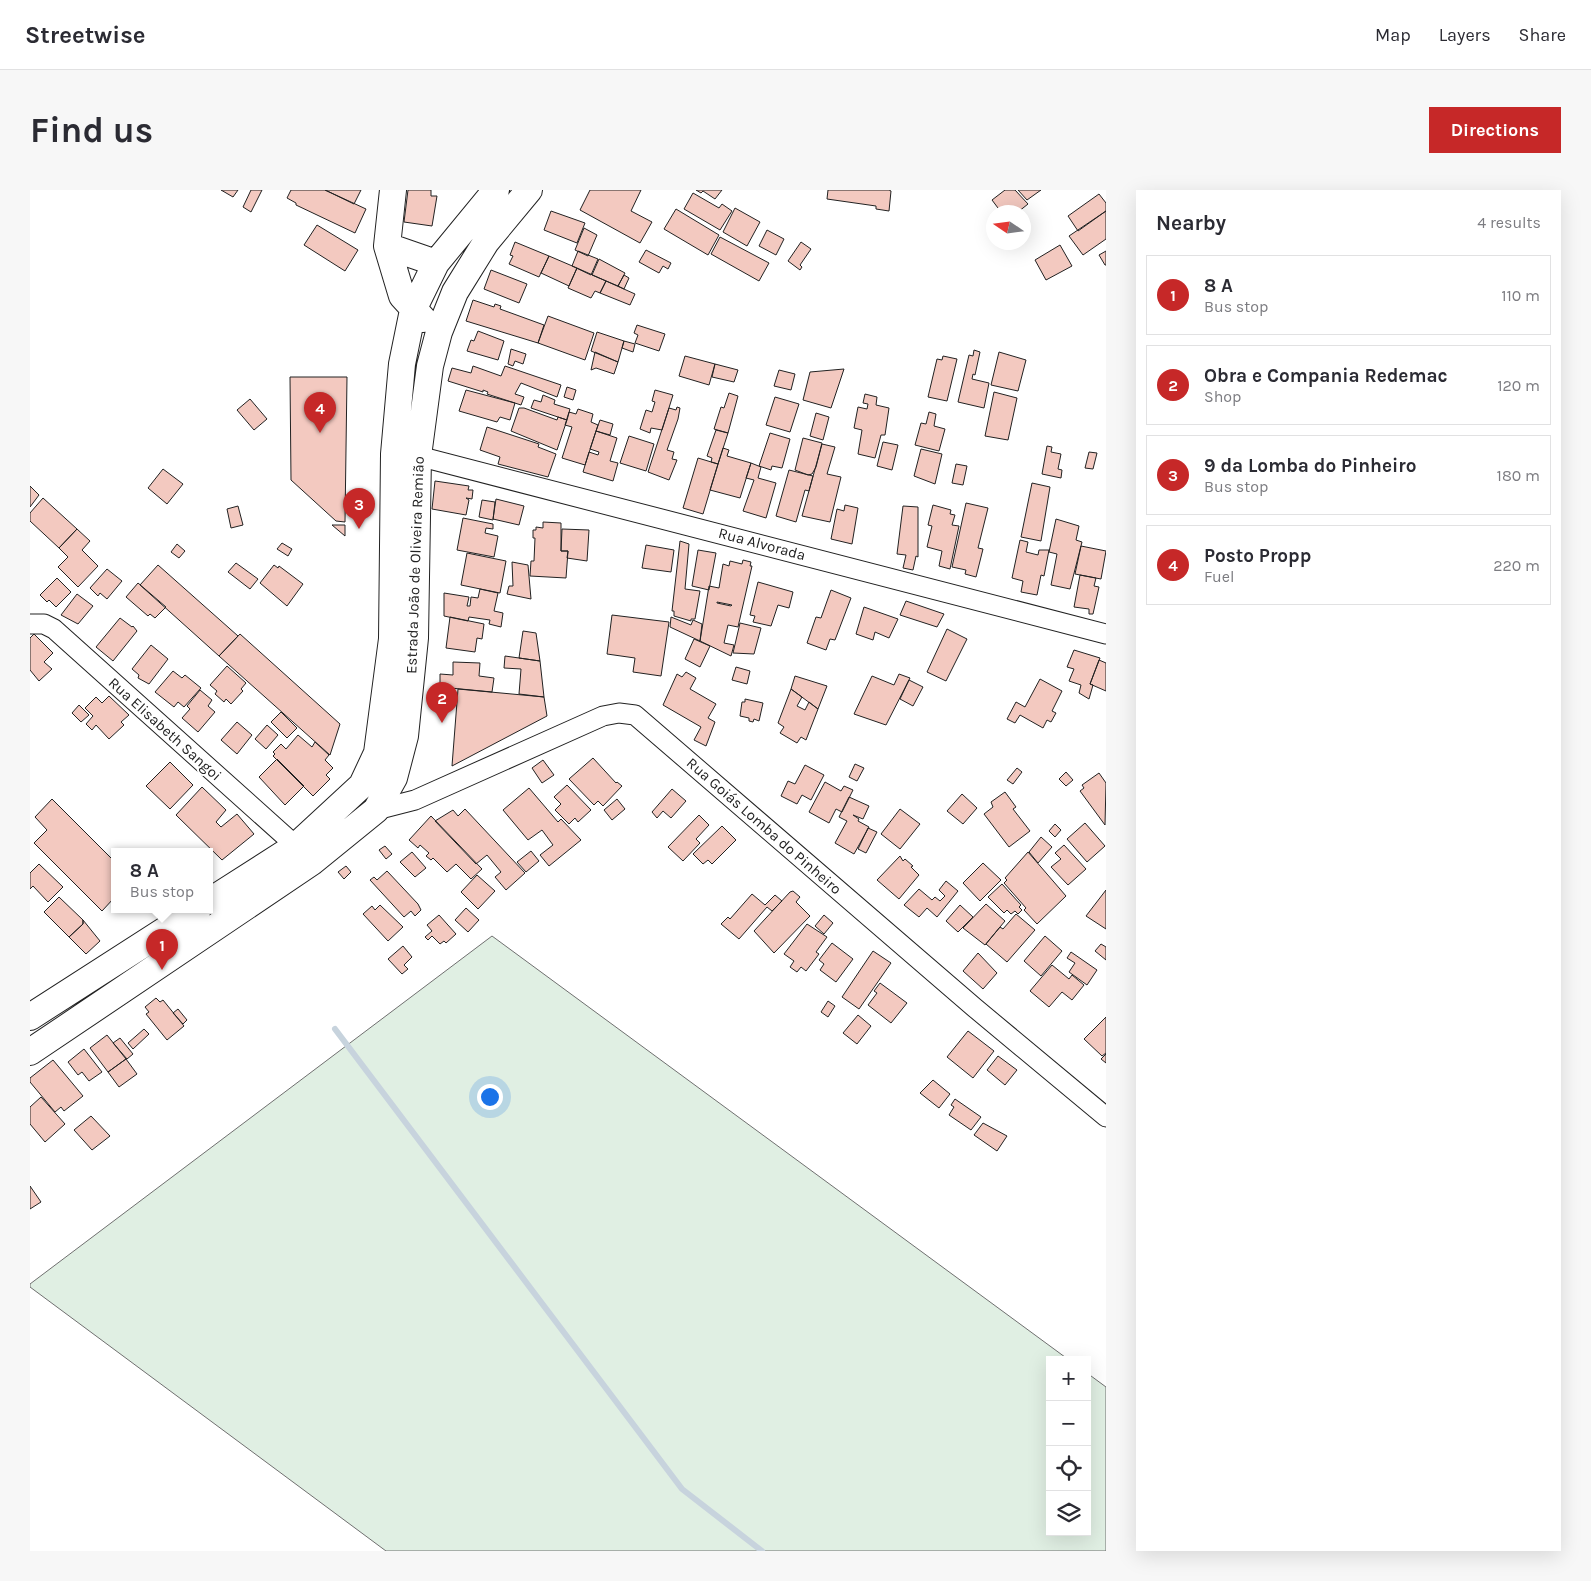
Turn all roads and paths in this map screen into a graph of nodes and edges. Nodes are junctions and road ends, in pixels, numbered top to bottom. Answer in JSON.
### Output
{"nodes":[{"id":1,"x":393,"y":190,"type":"edge"},
{"id":2,"x":496,"y":190,"type":"edge"},
{"id":3,"x":529,"y":190,"type":"edge"},
{"id":4,"x":387,"y":246,"type":"junction"},
{"id":5,"x":436,"y":263,"type":"junction"},
{"id":6,"x":413,"y":310,"type":"junction"},
{"id":7,"x":439,"y":332,"type":"junction"},
{"id":8,"x":418,"y":456,"type":"junction"},
{"id":9,"x":30,"y":624,"type":"edge"},
{"id":10,"x":1106,"y":634,"type":"edge"},
{"id":11,"x":376,"y":810,"type":"junction"},
{"id":12,"x":296,"y":846,"type":"junction"},
{"id":13,"x":213,"y":899,"type":"edge"},
{"id":14,"x":192,"y":913,"type":"edge"},
{"id":15,"x":32,"y":1012,"type":"edge"},
{"id":16,"x":30,"y":1052,"type":"edge"},
{"id":17,"x":1106,"y":1117,"type":"edge"}],
"edges":[{"from":1,"to":4,"type":"main road"},
{"from":2,"to":5,"type":"main road","name":"Estrada João de Oliveira Remião"},
{"from":3,"to":7,"type":"main road","name":"Estrada João de Oliveira Remião"},
{"from":4,"to":5,"type":"main road"},
{"from":4,"to":6,"type":"main road"},
{"from":5,"to":6,"type":"main road","name":"Estrada João de Oliveira Remião"},
{"from":6,"to":7,"type":"main road"},
{"from":6,"to":12,"type":"main road","name":"Estrada João de Oliveira Remião"},
{"from":7,"to":8,"type":"main road","name":"Estrada João de Oliveira Remião"},
{"from":8,"to":10,"type":"street","name":"Rua Alvorada"},
{"from":8,"to":11,"type":"main road","name":"Estrada João de Oliveira Remião"},
{"from":9,"to":12,"type":"street","name":"Rua Elisabeth Sangoi"},
{"from":11,"to":16,"type":"main road","name":"Estrada João de Oliveira Remião"},
{"from":11,"to":17,"type":"street","name":"Rua Goiás Lomba do Pinheiro"},
{"from":12,"to":13,"type":"main road","name":"Estrada João de Oliveira Remião"},
{"from":14,"to":15,"type":"main road"}]}
